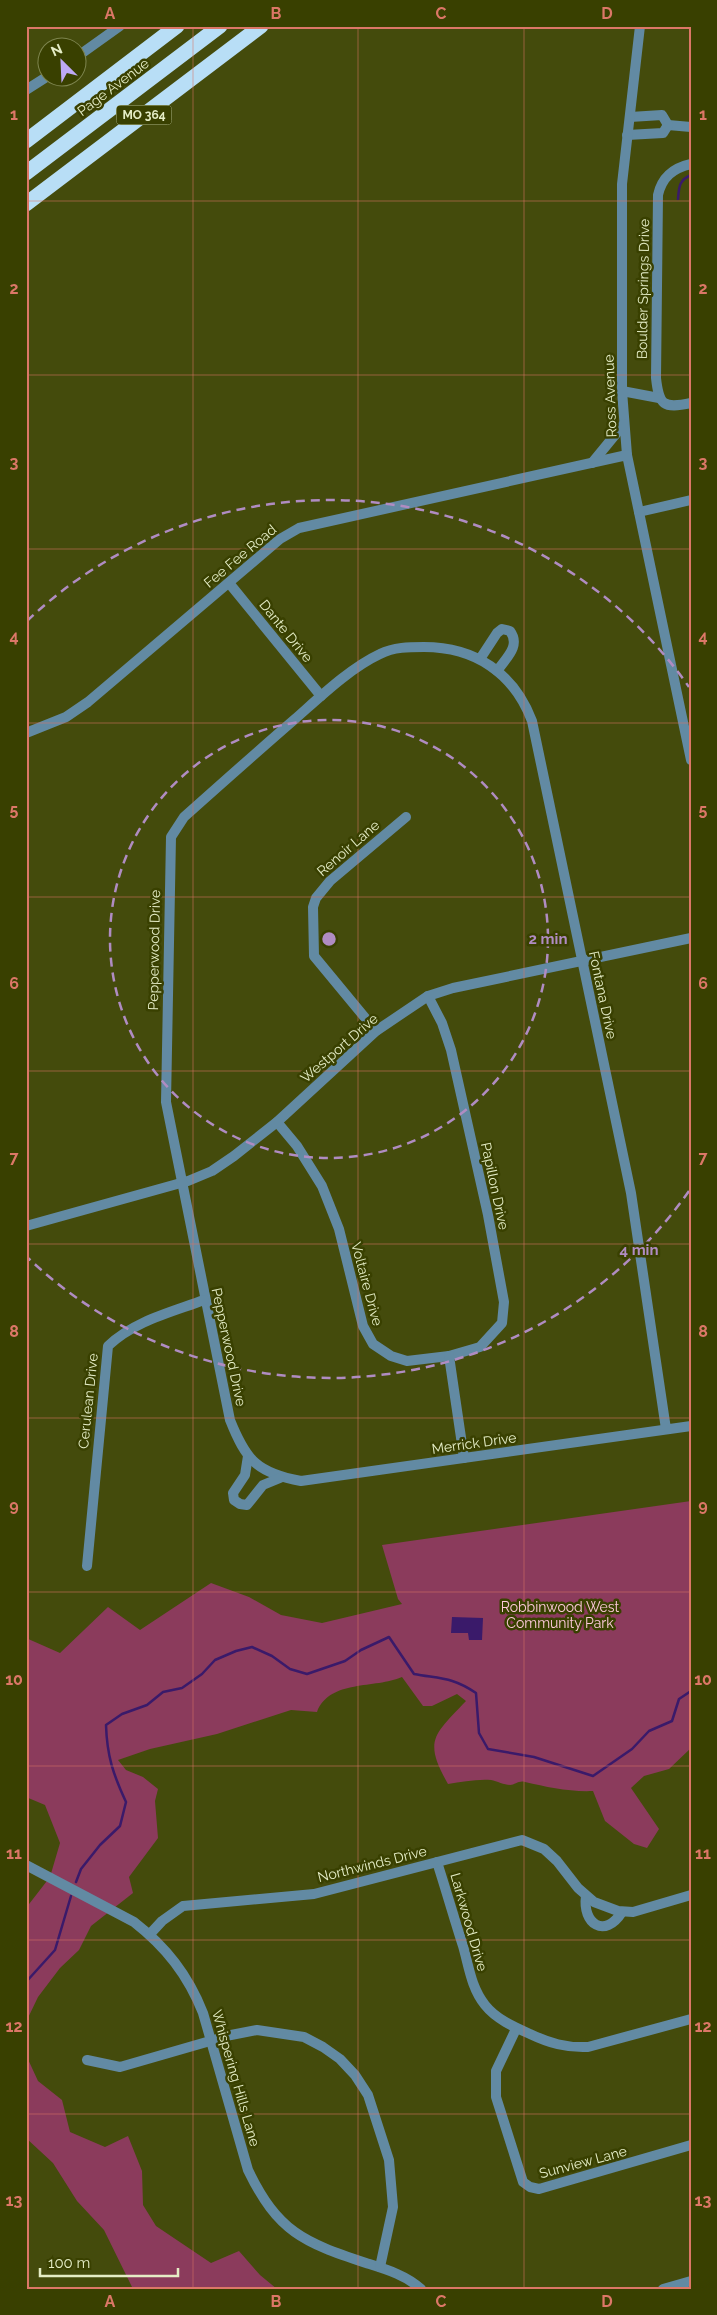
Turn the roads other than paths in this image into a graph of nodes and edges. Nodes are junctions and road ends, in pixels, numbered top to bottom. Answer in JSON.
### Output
{"nodes":[{"id":1,"x":120,"y":26,"type":"edge"},
{"id":2,"x":177,"y":26,"type":"edge"},
{"id":3,"x":220,"y":26,"type":"edge"},
{"id":4,"x":261,"y":26,"type":"edge"},
{"id":5,"x":640,"y":26,"type":"edge"},
{"id":6,"x":88,"y":49,"type":"edge"},
{"id":7,"x":38,"y":82,"type":"edge"},
{"id":8,"x":26,"y":90,"type":"edge"},
{"id":9,"x":630,"y":117,"type":"junction"},
{"id":10,"x":668,"y":125,"type":"junction"},
{"id":11,"x":691,"y":127,"type":"edge"},
{"id":12,"x":627,"y":135,"type":"junction"},
{"id":13,"x":26,"y":141,"type":"edge"},
{"id":14,"x":691,"y":164,"type":"edge"},
{"id":15,"x":26,"y":173,"type":"edge"},
{"id":16,"x":26,"y":204,"type":"edge"},
{"id":17,"x":622,"y":391,"type":"junction"},
{"id":18,"x":658,"y":398,"type":"junction"},
{"id":19,"x":691,"y":403,"type":"edge"},
{"id":20,"x":624,"y":424,"type":"junction"},
{"id":21,"x":627,"y":455,"type":"junction"},
{"id":22,"x":592,"y":463,"type":"junction"},
{"id":23,"x":691,"y":500,"type":"edge"},
{"id":24,"x":639,"y":512,"type":"junction"},
{"id":25,"x":229,"y":583,"type":"junction"},
{"id":26,"x":480,"y":660,"type":"junction"},
{"id":27,"x":497,"y":671,"type":"junction"},
{"id":28,"x":322,"y":696,"type":"junction"},
{"id":29,"x":26,"y":733,"type":"edge"},
{"id":30,"x":691,"y":760,"type":"edge"},
{"id":31,"x":406,"y":817,"type":"dead end"},
{"id":32,"x":691,"y":938,"type":"edge"},
{"id":33,"x":582,"y":960,"type":"junction"},
{"id":34,"x":428,"y":996,"type":"junction"},
{"id":35,"x":376,"y":1031,"type":"junction"},
{"id":36,"x":277,"y":1122,"type":"junction"},
{"id":37,"x":181,"y":1182,"type":"junction"},
{"id":38,"x":26,"y":1226,"type":"edge"},
{"id":39,"x":204,"y":1300,"type":"junction"},
{"id":40,"x":449,"y":1356,"type":"junction"},
{"id":41,"x":691,"y":1426,"type":"edge"},
{"id":42,"x":666,"y":1429,"type":"junction"},
{"id":43,"x":248,"y":1456,"type":"junction"},
{"id":44,"x":464,"y":1458,"type":"junction"},
{"id":45,"x":263,"y":1470,"type":"joint"},
{"id":46,"x":280,"y":1478,"type":"junction"},
{"id":47,"x":87,"y":1566,"type":"dead end"},
{"id":48,"x":437,"y":1862,"type":"junction"},
{"id":49,"x":26,"y":1865,"type":"edge"},
{"id":50,"x":691,"y":1895,"type":"edge"},
{"id":51,"x":586,"y":1896,"type":"junction"},
{"id":52,"x":622,"y":1912,"type":"junction"},
{"id":53,"x":150,"y":1934,"type":"junction"},
{"id":54,"x":691,"y":2019,"type":"edge"},
{"id":55,"x":516,"y":2029,"type":"junction"},
{"id":56,"x":211,"y":2041,"type":"junction"},
{"id":57,"x":87,"y":2060,"type":"dead end"},
{"id":58,"x":691,"y":2146,"type":"edge"},
{"id":59,"x":380,"y":2267,"type":"junction"},
{"id":60,"x":691,"y":2280,"type":"edge"},
{"id":61,"x":421,"y":2289,"type":"edge"},
{"id":62,"x":663,"y":2289,"type":"edge"}],
"edges":[{"from":1,"to":6,"type":"street"},
{"from":2,"to":13,"type":"highway"},
{"from":3,"to":15,"type":"highway","name":"Page Avenue","number":"MO 364"},
{"from":4,"to":16,"type":"highway","number":"MO 364"},
{"from":5,"to":9,"type":"street","name":"Ross Avenue"},
{"from":7,"to":8,"type":"street"},
{"from":9,"to":10,"type":"street"},
{"from":9,"to":12,"type":"street","name":"Ross Avenue"},
{"from":10,"to":11,"type":"street"},
{"from":10,"to":12,"type":"street"},
{"from":12,"to":17,"type":"street","name":"Ross Avenue"},
{"from":14,"to":18,"type":"street","name":"Boulder Springs Drive"},
{"from":17,"to":18,"type":"street"},
{"from":17,"to":20,"type":"street","name":"Ross Avenue"},
{"from":18,"to":19,"type":"street"},
{"from":20,"to":21,"type":"street","name":"Ross Avenue"},
{"from":20,"to":22,"type":"street"},
{"from":21,"to":22,"type":"street","name":"Fee Fee Road"},
{"from":21,"to":24,"type":"street","name":"Ross Avenue"},
{"from":22,"to":25,"type":"street","name":"Fee Fee Road"},
{"from":23,"to":24,"type":"street"},
{"from":24,"to":30,"type":"street","name":"Ross Avenue"},
{"from":25,"to":28,"type":"street","name":"Dante Drive"},
{"from":25,"to":29,"type":"street","name":"Fee Fee Road"},
{"from":26,"to":27,"type":"street","name":"Pepperwood Drive"},
{"from":26,"to":27,"type":"street"},
{"from":26,"to":28,"type":"street","name":"Pepperwood Drive"},
{"from":27,"to":33,"type":"street","name":"Fontana Drive"},
{"from":28,"to":37,"type":"street","name":"Pepperwood Drive"},
{"from":31,"to":35,"type":"street","name":"Renoir Lane"},
{"from":32,"to":33,"type":"street","name":"Westport Drive"},
{"from":33,"to":34,"type":"street","name":"Westport Drive"},
{"from":33,"to":42,"type":"street","name":"Fontana Drive"},
{"from":34,"to":35,"type":"street","name":"Westport Drive"},
{"from":34,"to":40,"type":"street","name":"Papillon Drive"},
{"from":35,"to":36,"type":"street","name":"Westport Drive"},
{"from":36,"to":37,"type":"street","name":"Westport Drive"},
{"from":36,"to":40,"type":"street","name":"Voltaire Drive"},
{"from":37,"to":38,"type":"street","name":"Westport Drive"},
{"from":37,"to":39,"type":"street","name":"Pepperwood Drive"},
{"from":39,"to":43,"type":"street","name":"Pepperwood Drive"},
{"from":39,"to":47,"type":"street","name":"Cerulean Drive"},
{"from":40,"to":44,"type":"street"},
{"from":41,"to":42,"type":"street","name":"Merrick Drive"},
{"from":42,"to":44,"type":"street","name":"Merrick Drive"},
{"from":43,"to":45,"type":"street","name":"Pepperwood Drive"},
{"from":43,"to":46,"type":"street"},
{"from":44,"to":46,"type":"street","name":"Merrick Drive"},
{"from":45,"to":46,"type":"street","name":"Merrick Drive"},
{"from":48,"to":51,"type":"street","name":"Northwinds Drive"},
{"from":48,"to":53,"type":"street","name":"Northwinds Drive"},
{"from":48,"to":55,"type":"street","name":"Larkwood Drive"},
{"from":49,"to":53,"type":"street","name":"Whispering Hills Lane"},
{"from":50,"to":52,"type":"street","name":"Northwinds Drive"},
{"from":51,"to":52,"type":"street","name":"Northwinds Drive"},
{"from":51,"to":52,"type":"street","name":"Northwinds Drive"},
{"from":53,"to":56,"type":"street","name":"Whispering Hills Lane"},
{"from":54,"to":55,"type":"street","name":"Larkwood Drive"},
{"from":55,"to":58,"type":"street","name":"Sunview Lane"},
{"from":56,"to":57,"type":"street"},
{"from":56,"to":59,"type":"street","name":"Whispering Hills Lane"},
{"from":56,"to":59,"type":"street"},
{"from":59,"to":61,"type":"street","name":"Whispering Hills Lane"},
{"from":60,"to":62,"type":"street"}]}
